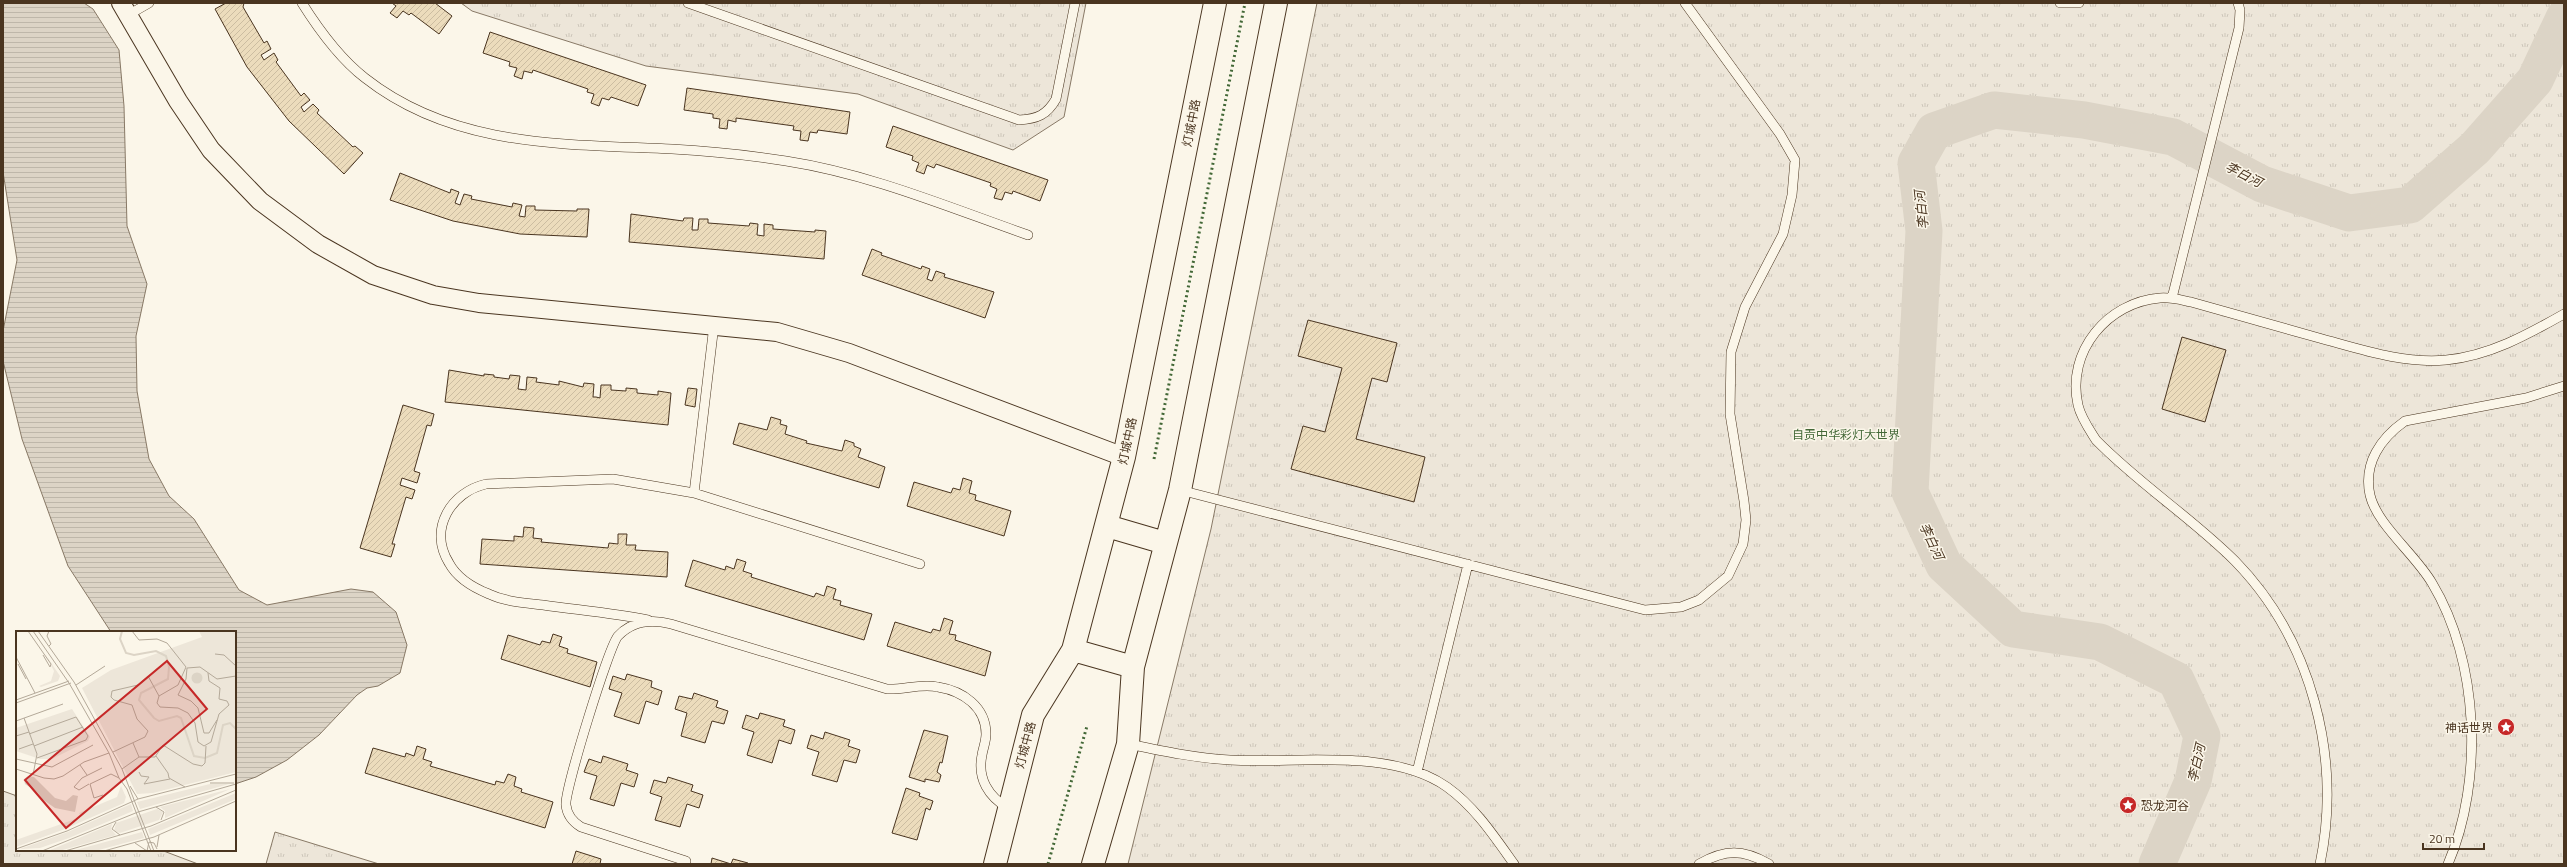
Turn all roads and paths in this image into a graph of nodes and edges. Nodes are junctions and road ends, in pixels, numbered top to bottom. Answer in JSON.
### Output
{"nodes":[{"id":1,"x":149,"y":3,"type":"edge"},
{"id":2,"x":302,"y":3,"type":"edge"},
{"id":3,"x":688,"y":3,"type":"edge"},
{"id":4,"x":1075,"y":3,"type":"edge"},
{"id":5,"x":1215,"y":3,"type":"edge"},
{"id":6,"x":1276,"y":3,"type":"edge"},
{"id":7,"x":1684,"y":3,"type":"edge"},
{"id":8,"x":2060,"y":3,"type":"edge"},
{"id":9,"x":2080,"y":3,"type":"edge"},
{"id":10,"x":2238,"y":3,"type":"edge"},
{"id":11,"x":125,"y":9,"type":"edge"},
{"id":12,"x":1028,"y":235,"type":"dead end"},
{"id":13,"x":2172,"y":298,"type":"junction"},
{"id":14,"x":2564,"y":314,"type":"edge"},
{"id":15,"x":714,"y":325,"type":"junction"},
{"id":16,"x":2564,"y":386,"type":"edge"},
{"id":17,"x":1124,"y":457,"type":"junction"},
{"id":18,"x":1180,"y":490,"type":"junction"},
{"id":19,"x":694,"y":493,"type":"junction"},
{"id":20,"x":1107,"y":526,"type":"junction"},
{"id":21,"x":1165,"y":543,"type":"junction"},
{"id":22,"x":920,"y":564,"type":"dead end"},
{"id":23,"x":1468,"y":564,"type":"junction"},
{"id":24,"x":651,"y":620,"type":"junction"},
{"id":25,"x":1073,"y":650,"type":"junction"},
{"id":26,"x":1133,"y":667,"type":"junction"},
{"id":27,"x":1128,"y":744,"type":"junction"},
{"id":28,"x":1417,"y":772,"type":"junction"},
{"id":29,"x":1008,"y":808,"type":"junction"},
{"id":30,"x":686,"y":861,"type":"dead end"},
{"id":31,"x":995,"y":864,"type":"edge"},
{"id":32,"x":1093,"y":864,"type":"edge"},
{"id":33,"x":1514,"y":864,"type":"edge"},
{"id":34,"x":1699,"y":864,"type":"edge"},
{"id":35,"x":1769,"y":864,"type":"edge"},
{"id":36,"x":2320,"y":864,"type":"edge"},
{"id":37,"x":2448,"y":864,"type":"edge"}],
"edges":[{"from":1,"to":11,"type":"lane"},
{"from":2,"to":12,"type":"lane"},
{"from":3,"to":4,"type":"lane"},
{"from":5,"to":17,"type":"main road","name":"灯城中路"},
{"from":6,"to":18,"type":"main road"},
{"from":7,"to":23,"type":"lane"},
{"from":8,"to":9,"type":"lane"},
{"from":10,"to":13,"type":"lane"},
{"from":11,"to":15,"type":"street"},
{"from":13,"to":14,"type":"lane"},
{"from":13,"to":36,"type":"lane"},
{"from":15,"to":17,"type":"street"},
{"from":15,"to":19,"type":"lane"},
{"from":16,"to":37,"type":"lane"},
{"from":17,"to":20,"type":"main road","name":"灯城中路"},
{"from":18,"to":21,"type":"main road"},
{"from":18,"to":23,"type":"lane"},
{"from":19,"to":22,"type":"lane"},
{"from":19,"to":24,"type":"lane"},
{"from":20,"to":21,"type":"main road"},
{"from":20,"to":25,"type":"main road","name":"灯城中路"},
{"from":21,"to":26,"type":"main road"},
{"from":23,"to":28,"type":"lane"},
{"from":24,"to":29,"type":"lane"},
{"from":24,"to":30,"type":"lane"},
{"from":25,"to":26,"type":"main road"},
{"from":25,"to":29,"type":"main road","name":"灯城中路"},
{"from":26,"to":27,"type":"main road"},
{"from":27,"to":28,"type":"lane"},
{"from":27,"to":32,"type":"main road"},
{"from":28,"to":33,"type":"lane"},
{"from":29,"to":31,"type":"main road","name":"灯城中路"},
{"from":34,"to":35,"type":"lane"}]}
